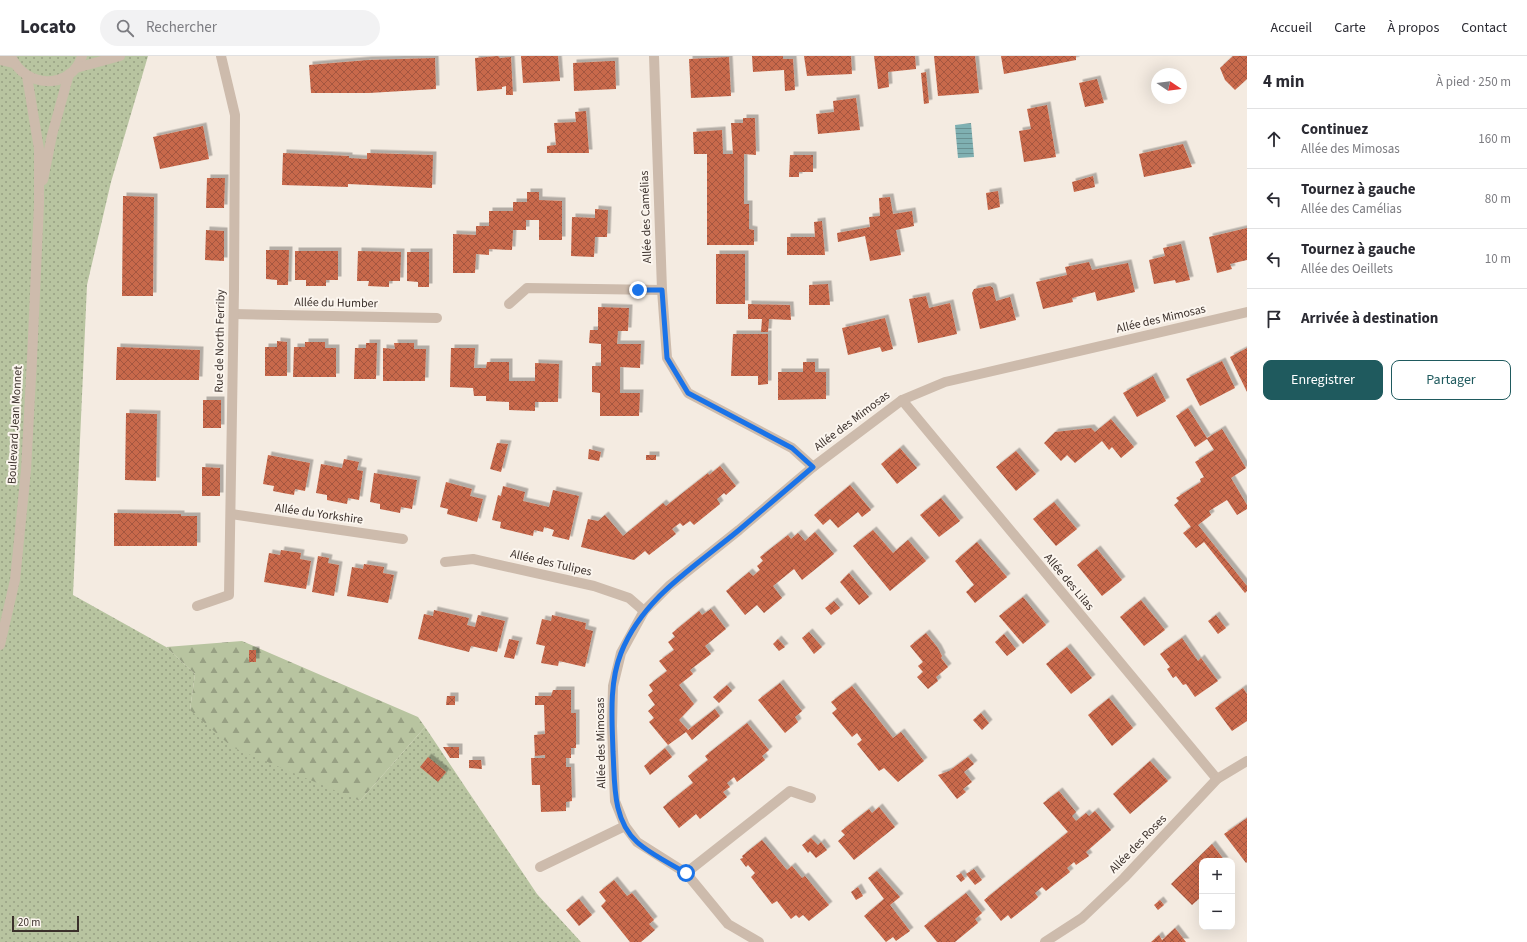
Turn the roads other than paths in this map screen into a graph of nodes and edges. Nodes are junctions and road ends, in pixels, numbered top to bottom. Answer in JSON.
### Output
{"nodes":[{"id":1,"x":82,"y":56,"type":"edge"},
{"id":2,"x":120,"y":56,"type":"edge"},
{"id":3,"x":221,"y":56,"type":"edge"},
{"id":4,"x":654,"y":56,"type":"edge"},
{"id":5,"x":0,"y":60,"type":"edge"},
{"id":6,"x":13,"y":60,"type":"edge"},
{"id":7,"x":73,"y":71,"type":"junction"},
{"id":8,"x":27,"y":76,"type":"junction"},
{"id":9,"x":39,"y":204,"type":"junction"},
{"id":10,"x":662,"y":290,"type":"junction"},
{"id":11,"x":509,"y":304,"type":"dead end"},
{"id":12,"x":1247,"y":312,"type":"edge"},
{"id":13,"x":234,"y":314,"type":"junction"},
{"id":14,"x":437,"y":318,"type":"dead end"},
{"id":15,"x":902,"y":400,"type":"junction"},
{"id":16,"x":813,"y":467,"type":"junction"},
{"id":17,"x":231,"y":514,"type":"junction"},
{"id":18,"x":403,"y":539,"type":"dead end"},
{"id":19,"x":445,"y":562,"type":"dead end"},
{"id":20,"x":197,"y":606,"type":"dead end"},
{"id":21,"x":644,"y":611,"type":"junction"},
{"id":22,"x":0,"y":645,"type":"edge"},
{"id":23,"x":1247,"y":761,"type":"edge"},
{"id":24,"x":1217,"y":779,"type":"junction"},
{"id":25,"x":811,"y":798,"type":"dead end"},
{"id":26,"x":625,"y":826,"type":"junction"},
{"id":27,"x":540,"y":867,"type":"dead end"},
{"id":28,"x":686,"y":873,"type":"junction"},
{"id":29,"x":758,"y":942,"type":"edge"},
{"id":30,"x":1045,"y":942,"type":"edge"}],
"edges":[{"from":1,"to":7,"type":"street","name":"Boulevard Jean Monnet"},
{"from":2,"to":7,"type":"street"},
{"from":3,"to":13,"type":"street","name":"Rue de North Ferriby"},
{"from":4,"to":10,"type":"street","name":"Allée des Camélias"},
{"from":5,"to":6,"type":"street"},
{"from":6,"to":8,"type":"street"},
{"from":7,"to":8,"type":"street"},
{"from":7,"to":9,"type":"street","name":"Boulevard Jean Monnet"},
{"from":8,"to":9,"type":"street","name":"Boulevard Jean Monnet"},
{"from":9,"to":22,"type":"street","name":"Boulevard Jean Monnet"},
{"from":10,"to":11,"type":"street"},
{"from":10,"to":16,"type":"street","name":"Allée des Camélias"},
{"from":12,"to":15,"type":"street","name":"Allée des Mimosas"},
{"from":13,"to":14,"type":"street","name":"Allée du Humber"},
{"from":13,"to":17,"type":"street","name":"Rue de North Ferriby"},
{"from":15,"to":16,"type":"street","name":"Allée des Mimosas"},
{"from":15,"to":24,"type":"street","name":"Allée des Lilas"},
{"from":16,"to":21,"type":"street","name":"Allée des Mimosas"},
{"from":17,"to":18,"type":"street","name":"Allée du Yorkshire"},
{"from":17,"to":20,"type":"street","name":"Rue de North Ferriby"},
{"from":19,"to":21,"type":"street","name":"Allée des Tulipes"},
{"from":21,"to":26,"type":"street","name":"Allée des Mimosas"},
{"from":23,"to":24,"type":"street","name":"Allée des Roses"},
{"from":24,"to":30,"type":"street","name":"Allée des Roses"},
{"from":25,"to":28,"type":"street"},
{"from":26,"to":27,"type":"street"},
{"from":26,"to":28,"type":"street","name":"Allée des Mimosas"},
{"from":28,"to":29,"type":"street"}]}
